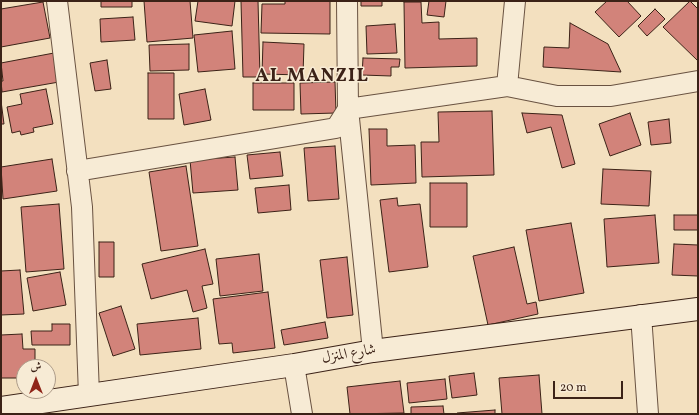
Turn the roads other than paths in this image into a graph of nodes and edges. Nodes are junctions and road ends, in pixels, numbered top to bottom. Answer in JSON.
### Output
{"nodes":[{"id":1,"x":57,"y":1,"type":"edge"},
{"id":2,"x":347,"y":1,"type":"edge"},
{"id":3,"x":515,"y":1,"type":"edge"},
{"id":4,"x":698,"y":81,"type":"edge"},
{"id":5,"x":507,"y":86,"type":"junction"},
{"id":6,"x":348,"y":109,"type":"junction"},
{"id":7,"x":78,"y":171,"type":"junction"},
{"id":8,"x":698,"y":309,"type":"edge"},
{"id":9,"x":641,"y":316,"type":"junction"},
{"id":10,"x":373,"y":351,"type":"junction"},
{"id":11,"x":294,"y":365,"type":"junction"},
{"id":12,"x":89,"y":395,"type":"junction"},
{"id":13,"x":1,"y":408,"type":"edge"},
{"id":14,"x":302,"y":414,"type":"edge"},
{"id":15,"x":648,"y":414,"type":"edge"}],
"edges":[{"from":1,"to":7,"type":"street"},
{"from":2,"to":6,"type":"street"},
{"from":3,"to":5,"type":"street"},
{"from":4,"to":5,"type":"street"},
{"from":5,"to":6,"type":"street"},
{"from":6,"to":7,"type":"street"},
{"from":6,"to":10,"type":"street"},
{"from":7,"to":12,"type":"street"},
{"from":8,"to":9,"type":"street","name":"شارع المنزل"},
{"from":9,"to":10,"type":"street","name":"شارع المنزل"},
{"from":9,"to":15,"type":"street"},
{"from":10,"to":11,"type":"street","name":"شارع المنزل"},
{"from":11,"to":12,"type":"street","name":"شارع المنزل"},
{"from":11,"to":14,"type":"street"},
{"from":12,"to":13,"type":"street","name":"شارع المنزل"}]}
